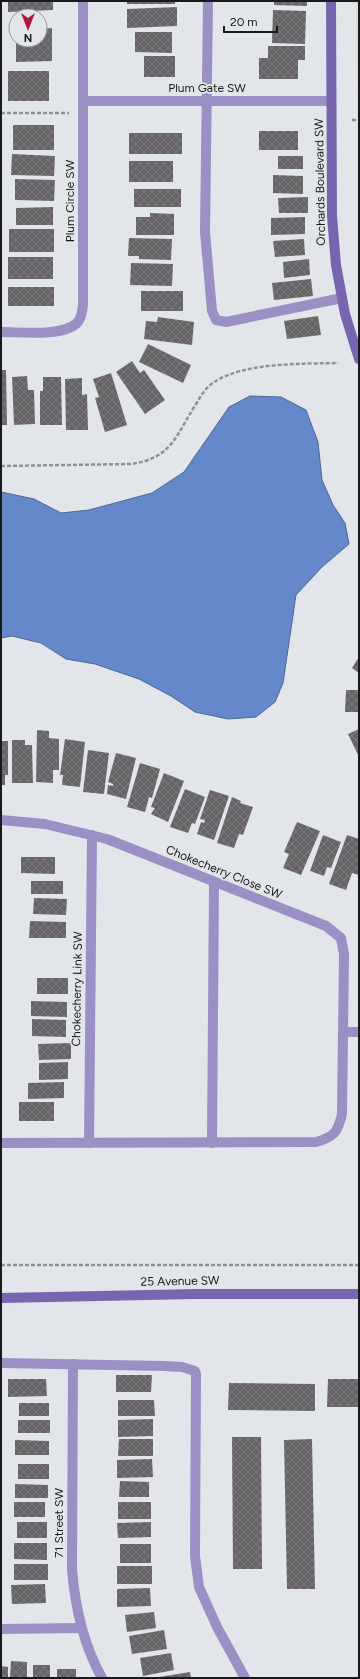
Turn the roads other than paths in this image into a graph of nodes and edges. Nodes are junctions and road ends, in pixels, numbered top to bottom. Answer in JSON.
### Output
{"nodes":[{"id":1,"x":83,"y":1,"type":"edge"},
{"id":2,"x":208,"y":1,"type":"edge"},
{"id":3,"x":330,"y":1,"type":"edge"},
{"id":4,"x":83,"y":101,"type":"junction"},
{"id":5,"x":206,"y":101,"type":"junction"},
{"id":6,"x":331,"y":101,"type":"junction"},
{"id":7,"x":342,"y":298,"type":"junction"},
{"id":8,"x":1,"y":332,"type":"edge"},
{"id":9,"x":359,"y":359,"type":"edge"},
{"id":10,"x":1,"y":820,"type":"edge"},
{"id":11,"x":92,"y":835,"type":"junction"},
{"id":12,"x":214,"y":882,"type":"junction"},
{"id":13,"x":343,"y":1032,"type":"junction"},
{"id":14,"x":359,"y":1032,"type":"edge"},
{"id":15,"x":1,"y":1143,"type":"edge"},
{"id":16,"x":89,"y":1143,"type":"junction"},
{"id":17,"x":212,"y":1143,"type":"junction"},
{"id":18,"x":359,"y":1294,"type":"edge"},
{"id":19,"x":1,"y":1298,"type":"edge"},
{"id":20,"x":1,"y":1363,"type":"edge"},
{"id":21,"x":73,"y":1364,"type":"junction"},
{"id":22,"x":1,"y":1628,"type":"edge"},
{"id":23,"x":81,"y":1628,"type":"junction"},
{"id":24,"x":102,"y":1678,"type":"edge"},
{"id":25,"x":245,"y":1678,"type":"edge"}],
"edges":[{"from":1,"to":4,"type":"street","name":"Plum Circle SW"},
{"from":2,"to":5,"type":"street"},
{"from":3,"to":6,"type":"street","name":"Orchards Boulevard SW"},
{"from":4,"to":5,"type":"street","name":"Plum Gate SW"},
{"from":4,"to":8,"type":"street","name":"Plum Circle SW"},
{"from":5,"to":6,"type":"street","name":"Plum Gate SW"},
{"from":5,"to":7,"type":"street"},
{"from":6,"to":7,"type":"street","name":"Orchards Boulevard SW"},
{"from":7,"to":9,"type":"street","name":"Orchards Boulevard SW"},
{"from":10,"to":11,"type":"street","name":"Chokecherry Close SW"},
{"from":11,"to":12,"type":"street","name":"Chokecherry Close SW"},
{"from":11,"to":16,"type":"street","name":"Chokecherry Link SW"},
{"from":12,"to":13,"type":"street","name":"Chokecherry Close SW"},
{"from":12,"to":17,"type":"street"},
{"from":13,"to":14,"type":"street"},
{"from":13,"to":17,"type":"street","name":"Chokecherry Close SW"},
{"from":15,"to":16,"type":"street","name":"Chokecherry Close SW"},
{"from":16,"to":17,"type":"street","name":"Chokecherry Close SW"},
{"from":18,"to":19,"type":"street","name":"25 Avenue SW"},
{"from":20,"to":21,"type":"street"},
{"from":21,"to":23,"type":"street","name":"71 Street SW"},
{"from":21,"to":25,"type":"street"},
{"from":22,"to":23,"type":"street"},
{"from":23,"to":24,"type":"street","name":"71 Street SW"}]}
